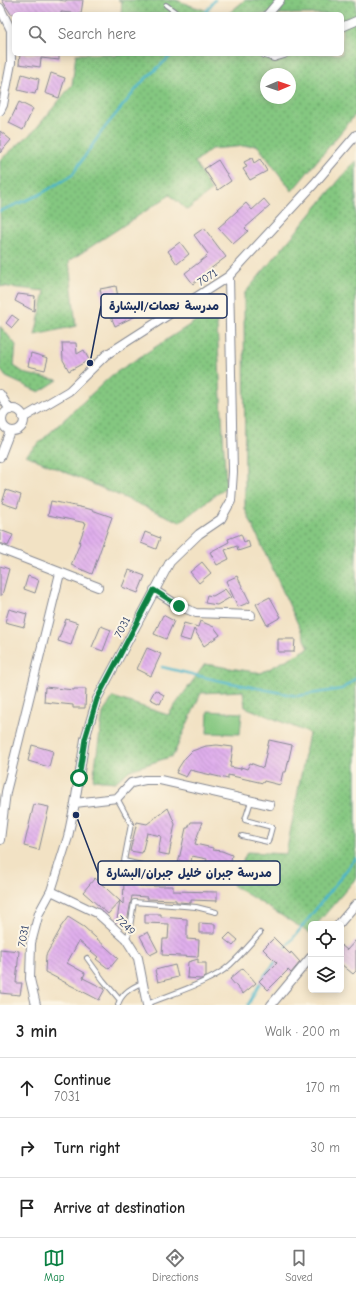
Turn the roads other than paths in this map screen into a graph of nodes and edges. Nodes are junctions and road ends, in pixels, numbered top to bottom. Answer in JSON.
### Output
{"nodes":[{"id":1,"x":280,"y":0,"type":"edge"},
{"id":2,"x":166,"y":5,"type":"dead end"},
{"id":3,"x":0,"y":8,"type":"edge"},
{"id":4,"x":175,"y":12,"type":"edge"},
{"id":5,"x":270,"y":12,"type":"edge"},
{"id":6,"x":356,"y":21,"type":"edge"},
{"id":7,"x":344,"y":26,"type":"edge"},
{"id":8,"x":0,"y":111,"type":"edge"},
{"id":9,"x":356,"y":135,"type":"edge"},
{"id":10,"x":229,"y":276,"type":"junction"},
{"id":11,"x":0,"y":394,"type":"edge"},
{"id":12,"x":10,"y":410,"type":"junction"},
{"id":13,"x":23,"y":418,"type":"junction"},
{"id":14,"x":10,"y":431,"type":"junction"},
{"id":15,"x":0,"y":457,"type":"edge"},
{"id":16,"x":0,"y":549,"type":"edge"},
{"id":17,"x":60,"y":573,"type":"junction"},
{"id":18,"x":98,"y":587,"type":"dead end"},
{"id":19,"x":154,"y":590,"type":"junction"},
{"id":20,"x":251,"y":615,"type":"dead end"},
{"id":21,"x":117,"y":798,"type":"junction"},
{"id":22,"x":251,"y":801,"type":"junction"},
{"id":23,"x":75,"y":803,"type":"junction"},
{"id":24,"x":270,"y":805,"type":"dead end"},
{"id":25,"x":242,"y":836,"type":"dead end"},
{"id":26,"x":0,"y":840,"type":"edge"},
{"id":27,"x":142,"y":865,"type":"dead end"},
{"id":28,"x":51,"y":891,"type":"junction"},
{"id":29,"x":356,"y":904,"type":"edge"},
{"id":30,"x":216,"y":912,"type":"dead end"},
{"id":31,"x":342,"y":921,"type":"edge"},
{"id":32,"x":260,"y":933,"type":"dead end"},
{"id":33,"x":126,"y":939,"type":"junction"},
{"id":34,"x":87,"y":958,"type":"dead end"},
{"id":35,"x":308,"y":961,"type":"edge"},
{"id":36,"x":142,"y":982,"type":"junction"},
{"id":37,"x":119,"y":999,"type":"junction"},
{"id":38,"x":146,"y":1004,"type":"edge"},
{"id":39,"x":36,"y":1005,"type":"edge"},
{"id":40,"x":118,"y":1005,"type":"edge"},
{"id":41,"x":271,"y":1005,"type":"edge"}],
"edges":[{"from":1,"to":5,"type":"street"},
{"from":2,"to":4,"type":"lane"},
{"from":3,"to":8,"type":"street"},
{"from":6,"to":7,"type":"street"},
{"from":9,"to":10,"type":"street","name":"7071"},
{"from":10,"to":13,"type":"street","name":"7071"},
{"from":10,"to":19,"type":"street","name":"7031"},
{"from":11,"to":12,"type":"street"},
{"from":12,"to":13,"type":"street"},
{"from":12,"to":14,"type":"street"},
{"from":13,"to":14,"type":"street"},
{"from":14,"to":15,"type":"street"},
{"from":16,"to":17,"type":"street"},
{"from":17,"to":18,"type":"street"},
{"from":17,"to":26,"type":"street"},
{"from":19,"to":20,"type":"street"},
{"from":19,"to":23,"type":"street","name":"7031"},
{"from":21,"to":22,"type":"street"},
{"from":21,"to":23,"type":"street"},
{"from":21,"to":27,"type":"lane"},
{"from":22,"to":24,"type":"street"},
{"from":22,"to":25,"type":"lane"},
{"from":23,"to":28,"type":"street","name":"7031"},
{"from":28,"to":33,"type":"street","name":"7249"},
{"from":28,"to":39,"type":"street","name":"7031"},
{"from":29,"to":31,"type":"street"},
{"from":30,"to":33,"type":"lane"},
{"from":32,"to":38,"type":"lane"},
{"from":33,"to":36,"type":"street","name":"7249"},
{"from":34,"to":37,"type":"lane"},
{"from":35,"to":41,"type":"street"},
{"from":36,"to":37,"type":"lane"},
{"from":36,"to":38,"type":"street","name":"7249"},
{"from":37,"to":40,"type":"lane"}]}
